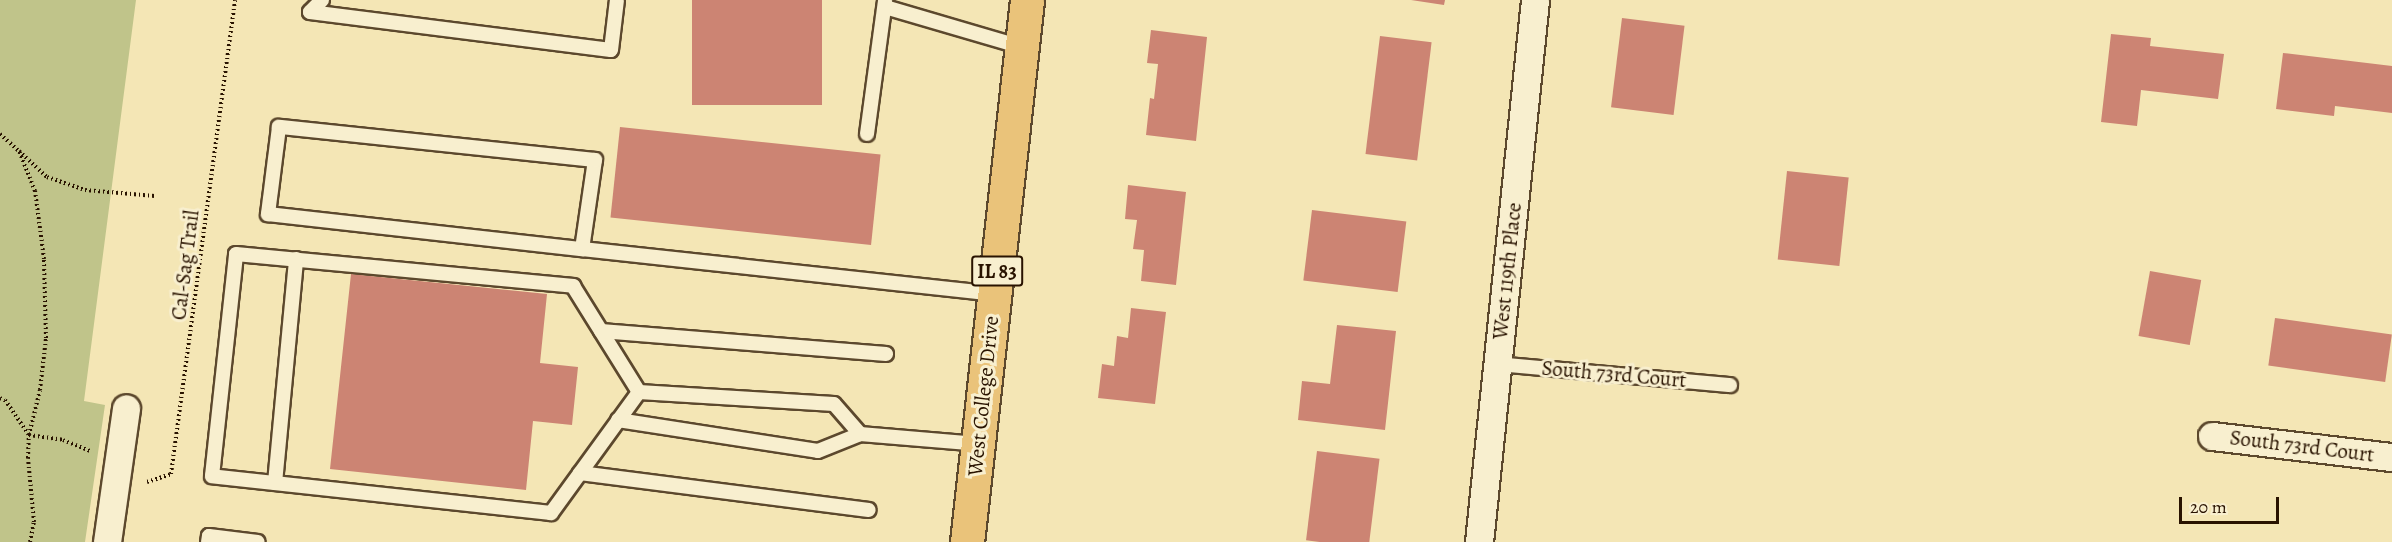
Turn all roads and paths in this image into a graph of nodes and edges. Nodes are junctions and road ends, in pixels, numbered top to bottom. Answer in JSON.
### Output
{"nodes":[{"id":1,"x":235,"y":0,"type":"edge"},
{"id":2,"x":322,"y":0,"type":"edge"},
{"id":3,"x":617,"y":0,"type":"edge"},
{"id":4,"x":1027,"y":0,"type":"edge"},
{"id":5,"x":1535,"y":0,"type":"edge"},
{"id":6,"x":885,"y":4,"type":"edge"},
{"id":7,"x":1022,"y":47,"type":"junction"},
{"id":8,"x":867,"y":134,"type":"dead end"},
{"id":9,"x":0,"y":135,"type":"edge"},
{"id":10,"x":19,"y":151,"type":"junction"},
{"id":11,"x":155,"y":196,"type":"dead end"},
{"id":12,"x":582,"y":249,"type":"junction"},
{"id":13,"x":296,"y":260,"type":"junction"},
{"id":14,"x":994,"y":294,"type":"junction"},
{"id":15,"x":600,"y":331,"type":"junction"},
{"id":16,"x":886,"y":354,"type":"dead end"},
{"id":17,"x":1497,"y":364,"type":"junction"},
{"id":18,"x":1730,"y":385,"type":"dead end"},
{"id":19,"x":639,"y":392,"type":"junction"},
{"id":20,"x":0,"y":398,"type":"edge"},
{"id":21,"x":126,"y":408,"type":"dead end"},
{"id":22,"x":618,"y":420,"type":"junction"},
{"id":23,"x":860,"y":434,"type":"junction"},
{"id":24,"x":29,"y":435,"type":"junction"},
{"id":25,"x":2212,"y":436,"type":"dead end"},
{"id":26,"x":978,"y":444,"type":"junction"},
{"id":27,"x":2392,"y":457,"type":"edge"},
{"id":28,"x":119,"y":458,"type":"junction"},
{"id":29,"x":580,"y":473,"type":"junction"},
{"id":30,"x":275,"y":483,"type":"junction"},
{"id":31,"x":115,"y":492,"type":"junction"},
{"id":32,"x":870,"y":510,"type":"dead end"},
{"id":33,"x":30,"y":542,"type":"edge"},
{"id":34,"x":107,"y":542,"type":"edge"},
{"id":35,"x":208,"y":542,"type":"edge"},
{"id":36,"x":258,"y":542,"type":"edge"},
{"id":37,"x":967,"y":542,"type":"edge"},
{"id":38,"x":1479,"y":542,"type":"edge"}],
"edges":[{"from":1,"to":31,"type":"path","name":"Cal-Sag Trail"},
{"from":2,"to":3,"type":"lane"},
{"from":4,"to":7,"type":"main road","name":"West College Drive","number":"IL 83"},
{"from":5,"to":17,"type":"street","name":"West 119th Place"},
{"from":6,"to":7,"type":"lane"},
{"from":6,"to":8,"type":"lane"},
{"from":7,"to":14,"type":"main road","name":"West College Drive","number":"IL 83"},
{"from":9,"to":10,"type":"path"},
{"from":10,"to":11,"type":"path"},
{"from":10,"to":24,"type":"path"},
{"from":12,"to":12,"type":"lane"},
{"from":12,"to":14,"type":"lane"},
{"from":13,"to":15,"type":"lane"},
{"from":13,"to":30,"type":"lane"},
{"from":13,"to":30,"type":"lane"},
{"from":14,"to":26,"type":"main road","name":"West College Drive","number":"IL 83"},
{"from":15,"to":16,"type":"lane"},
{"from":15,"to":19,"type":"lane"},
{"from":17,"to":18,"type":"lane","name":"South 73rd Court"},
{"from":17,"to":38,"type":"street","name":"West 119th Place"},
{"from":19,"to":22,"type":"lane"},
{"from":19,"to":23,"type":"lane"},
{"from":20,"to":24,"type":"path"},
{"from":21,"to":28,"type":"street"},
{"from":22,"to":23,"type":"lane"},
{"from":22,"to":29,"type":"lane"},
{"from":23,"to":26,"type":"lane"},
{"from":24,"to":28,"type":"path"},
{"from":24,"to":33,"type":"path"},
{"from":25,"to":27,"type":"street","name":"South 73rd Court"},
{"from":26,"to":37,"type":"main road","name":"West College Drive","number":"IL 83"},
{"from":28,"to":31,"type":"street"},
{"from":29,"to":30,"type":"lane"},
{"from":29,"to":32,"type":"lane"},
{"from":31,"to":34,"type":"street"},
{"from":35,"to":36,"type":"lane"}]}
